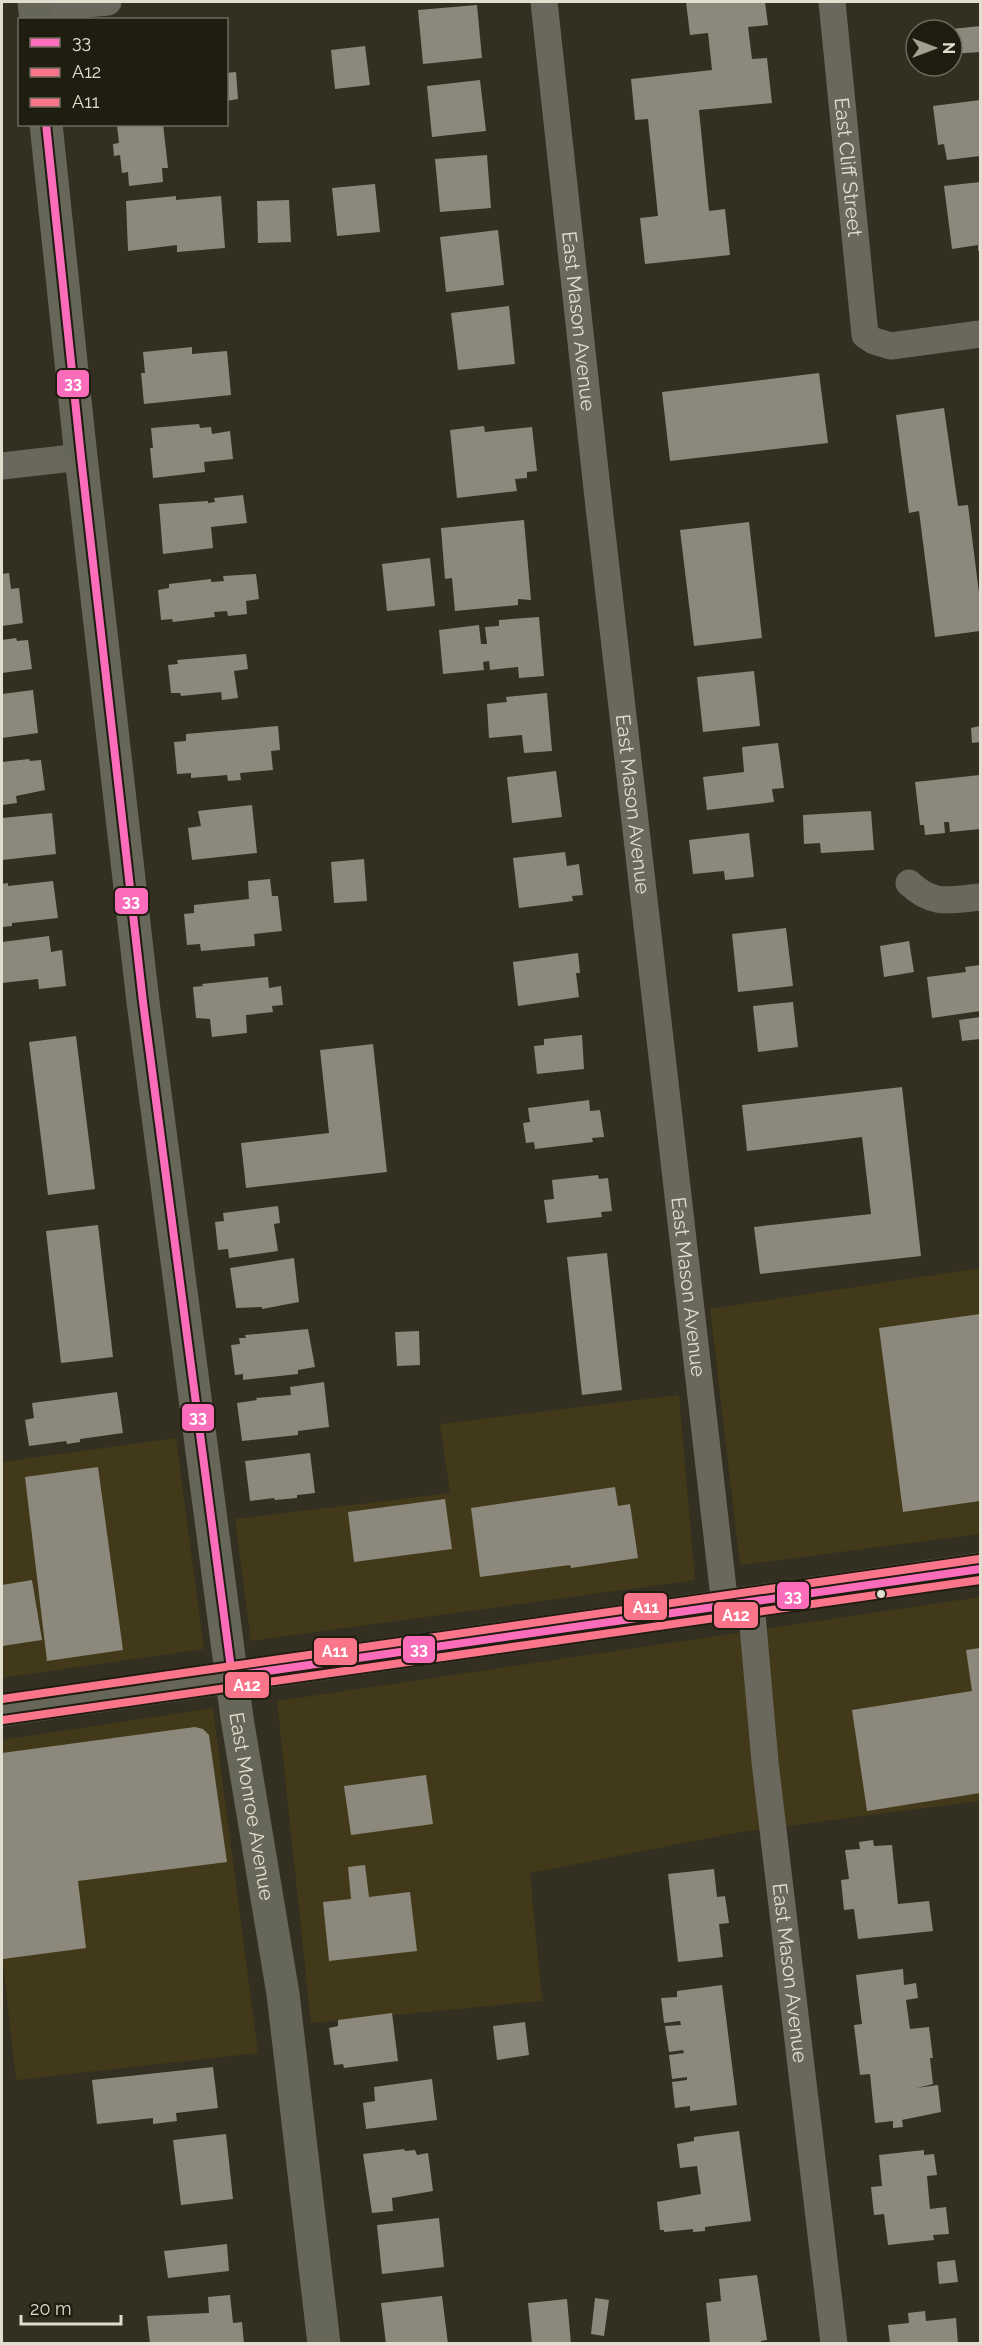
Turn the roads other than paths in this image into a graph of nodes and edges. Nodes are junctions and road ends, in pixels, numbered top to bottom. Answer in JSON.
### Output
{"nodes":[{"id":1,"x":108,"y":2,"type":"edge"},
{"id":2,"x":544,"y":2,"type":"edge"},
{"id":3,"x":832,"y":2,"type":"edge"},
{"id":4,"x":34,"y":10,"type":"edge"},
{"id":5,"x":46,"y":126,"type":"edge"},
{"id":6,"x":981,"y":334,"type":"edge"},
{"id":7,"x":81,"y":457,"type":"junction"},
{"id":8,"x":2,"y":466,"type":"edge"},
{"id":9,"x":909,"y":883,"type":"dead end"},
{"id":10,"x":981,"y":897,"type":"edge"},
{"id":11,"x":981,"y":1569,"type":"edge"},
{"id":12,"x":738,"y":1604,"type":"junction"},
{"id":13,"x":232,"y":1676,"type":"junction"},
{"id":14,"x":2,"y":1710,"type":"edge"},
{"id":15,"x":324,"y":2343,"type":"edge"},
{"id":16,"x":834,"y":2343,"type":"edge"}],
"edges":[{"from":1,"to":4,"type":"street"},
{"from":2,"to":12,"type":"street","name":"East Mason Avenue"},
{"from":3,"to":6,"type":"street","name":"East Cliff Street"},
{"from":5,"to":7,"type":"street","name":"East Monroe Avenue"},
{"from":7,"to":8,"type":"street"},
{"from":7,"to":13,"type":"street","name":"East Monroe Avenue"},
{"from":9,"to":10,"type":"street"},
{"from":11,"to":12,"type":"street"},
{"from":12,"to":13,"type":"street"},
{"from":12,"to":16,"type":"street","name":"East Mason Avenue"},
{"from":13,"to":14,"type":"street"},
{"from":13,"to":15,"type":"street","name":"East Monroe Avenue"}]}
